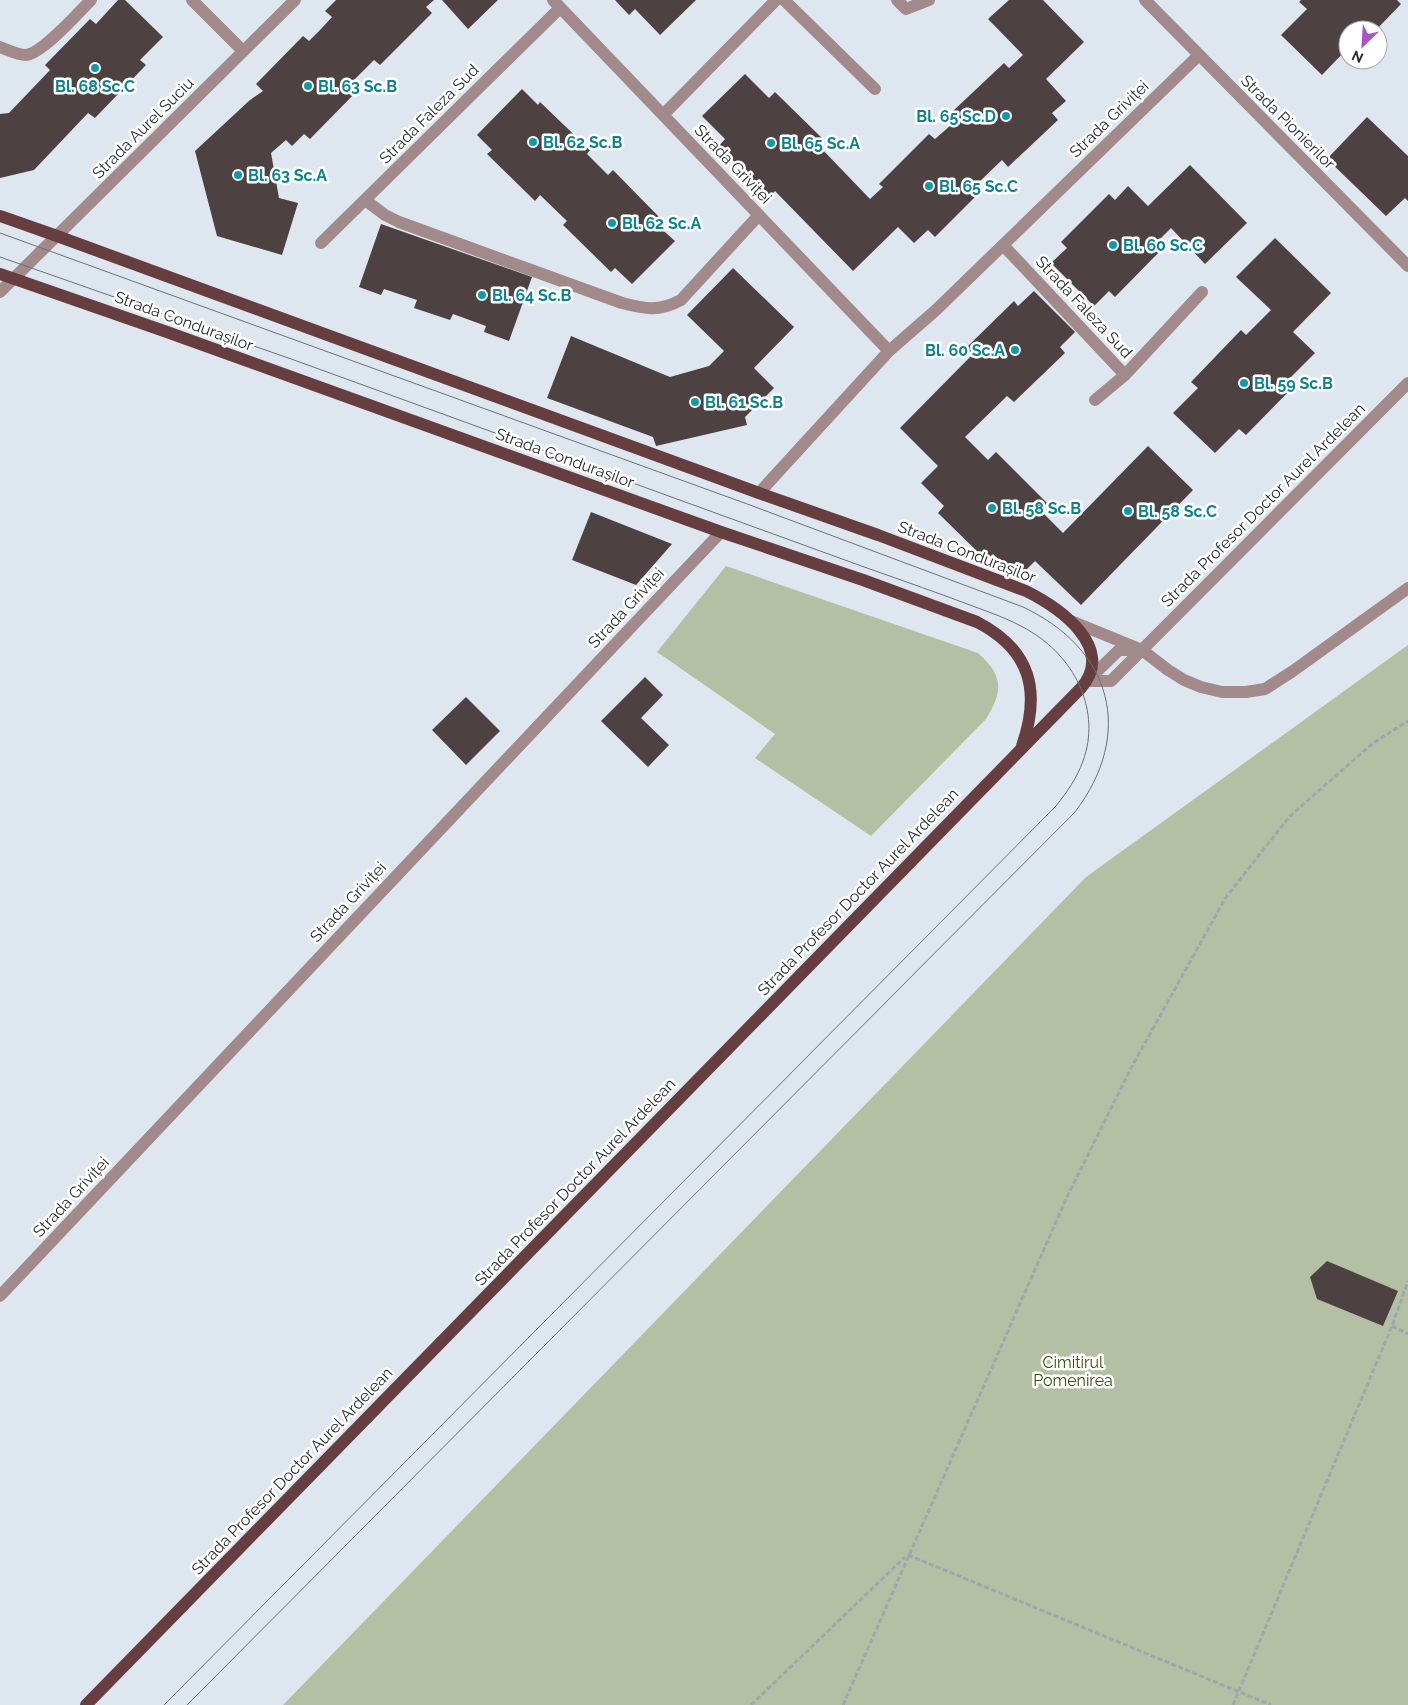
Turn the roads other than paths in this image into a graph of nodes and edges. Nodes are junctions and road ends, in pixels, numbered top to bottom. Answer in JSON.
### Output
{"nodes":[{"id":1,"x":91,"y":0,"type":"edge"},
{"id":2,"x":192,"y":0,"type":"edge"},
{"id":3,"x":295,"y":0,"type":"edge"},
{"id":4,"x":776,"y":0,"type":"edge"},
{"id":5,"x":784,"y":0,"type":"edge"},
{"id":6,"x":897,"y":0,"type":"edge"},
{"id":7,"x":929,"y":0,"type":"edge"},
{"id":8,"x":1145,"y":0,"type":"edge"},
{"id":9,"x":556,"y":4,"type":"edge"},
{"id":10,"x":0,"y":47,"type":"edge"},
{"id":11,"x":242,"y":52,"type":"junction"},
{"id":12,"x":1199,"y":55,"type":"junction"},
{"id":13,"x":875,"y":89,"type":"dead end"},
{"id":14,"x":663,"y":115,"type":"junction"},
{"id":15,"x":365,"y":200,"type":"junction"},
{"id":16,"x":759,"y":215,"type":"junction"},
{"id":17,"x":0,"y":216,"type":"edge"},
{"id":18,"x":57,"y":236,"type":"junction"},
{"id":19,"x":321,"y":243,"type":"dead end"},
{"id":20,"x":1003,"y":244,"type":"junction"},
{"id":21,"x":1408,"y":266,"type":"edge"},
{"id":22,"x":0,"y":274,"type":"edge"},
{"id":23,"x":13,"y":279,"type":"junction"},
{"id":24,"x":0,"y":292,"type":"edge"},
{"id":25,"x":1202,"y":292,"type":"dead end"},
{"id":26,"x":889,"y":351,"type":"junction"},
{"id":27,"x":1125,"y":375,"type":"junction"},
{"id":28,"x":1408,"y":383,"type":"edge"},
{"id":29,"x":1095,"y":400,"type":"dead end"},
{"id":30,"x":759,"y":493,"type":"junction"},
{"id":31,"x":721,"y":532,"type":"junction"},
{"id":32,"x":1408,"y":588,"type":"edge"},
{"id":33,"x":1071,"y":621,"type":"junction"},
{"id":34,"x":1142,"y":650,"type":"junction"},
{"id":35,"x":1087,"y":681,"type":"junction"},
{"id":36,"x":1021,"y":748,"type":"junction"},
{"id":37,"x":0,"y":1296,"type":"edge"},
{"id":38,"x":86,"y":1705,"type":"edge"}],
"edges":[{"from":1,"to":10,"type":"street"},
{"from":2,"to":11,"type":"street"},
{"from":3,"to":11,"type":"street","name":"Strada Aurel Suciu"},
{"from":4,"to":14,"type":"street"},
{"from":5,"to":13,"type":"street"},
{"from":6,"to":7,"type":"street"},
{"from":8,"to":12,"type":"street","name":"Strada Pionierilor"},
{"from":9,"to":14,"type":"street","name":"Strada Griviței"},
{"from":9,"to":15,"type":"street","name":"Strada Faleza Sud"},
{"from":11,"to":18,"type":"street","name":"Strada Aurel Suciu"},
{"from":12,"to":20,"type":"street","name":"Strada Griviței"},
{"from":12,"to":21,"type":"street","name":"Strada Pionierilor"},
{"from":14,"to":16,"type":"street","name":"Strada Griviței"},
{"from":15,"to":16,"type":"street"},
{"from":15,"to":19,"type":"street","name":"Strada Faleza Sud"},
{"from":16,"to":26,"type":"street","name":"Strada Griviței"},
{"from":17,"to":18,"type":"main road","name":"Strada Condurașilor"},
{"from":18,"to":23,"type":"street","name":"Strada Aurel Suciu"},
{"from":18,"to":30,"type":"main road","name":"Strada Condurașilor"},
{"from":20,"to":26,"type":"street","name":"Strada Griviței"},
{"from":20,"to":27,"type":"street","name":"Strada Faleza Sud"},
{"from":22,"to":23,"type":"main road","name":"Strada Condurașilor"},
{"from":23,"to":24,"type":"street","name":"Strada Aurel Suciu"},
{"from":23,"to":31,"type":"main road","name":"Strada Condurașilor"},
{"from":25,"to":27,"type":"street","name":"Strada Faleza Sud"},
{"from":26,"to":30,"type":"street","name":"Strada Griviței"},
{"from":27,"to":29,"type":"street"},
{"from":28,"to":34,"type":"street","name":"Strada Profesor Doctor Aurel Ardelean"},
{"from":30,"to":33,"type":"main road","name":"Strada Condurașilor"},
{"from":31,"to":36,"type":"main road","name":"Strada Condurașilor"},
{"from":31,"to":37,"type":"street","name":"Strada Griviței"},
{"from":32,"to":34,"type":"street","name":"Strada Condurașilor"},
{"from":33,"to":34,"type":"street","name":"Strada Condurașilor"},
{"from":33,"to":35,"type":"main road","name":"Strada Condurașilor"},
{"from":34,"to":35,"type":"street","name":"Strada Profesor Doctor Aurel Ardelean"},
{"from":35,"to":36,"type":"main road","name":"Strada Profesor Doctor Aurel Ardelean"},
{"from":36,"to":38,"type":"main road","name":"Strada Profesor Doctor Aurel Ardelean"}]}
